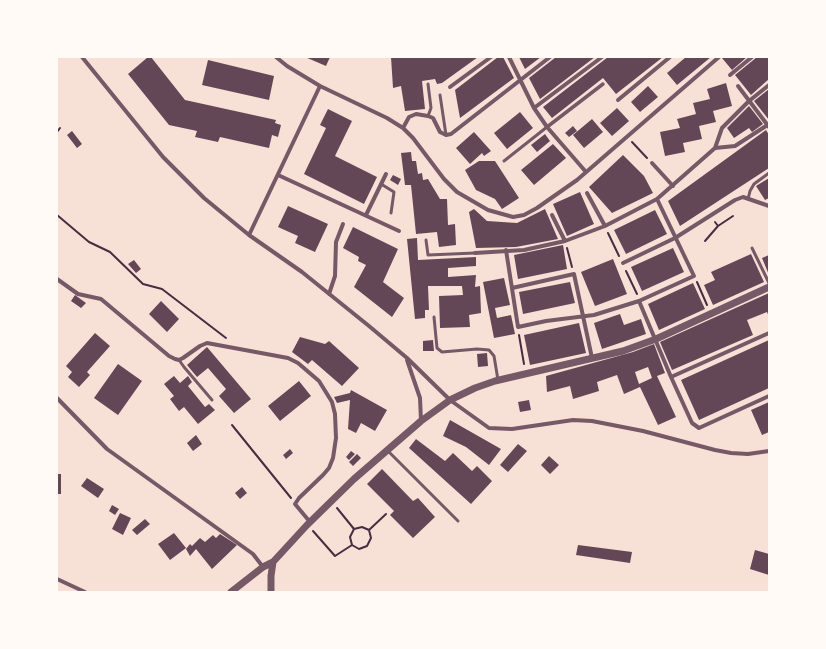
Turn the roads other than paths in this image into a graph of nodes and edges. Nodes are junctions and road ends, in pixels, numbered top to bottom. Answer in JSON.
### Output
{"nodes":[{"id":1,"x":82,"y":57,"type":"edge"},
{"id":2,"x":276,"y":57,"type":"edge"},
{"id":3,"x":491,"y":57,"type":"edge"},
{"id":4,"x":509,"y":57,"type":"edge"},
{"id":5,"x":550,"y":57,"type":"edge"},
{"id":6,"x":602,"y":57,"type":"edge"},
{"id":7,"x":670,"y":57,"type":"edge"},
{"id":8,"x":718,"y":57,"type":"edge"},
{"id":9,"x":752,"y":57,"type":"edge"},
{"id":10,"x":730,"y":75,"type":"dead end"},
{"id":11,"x":520,"y":80,"type":"junction"},
{"id":12,"x":428,"y":84,"type":"dead end"},
{"id":13,"x":602,"y":84,"type":"dead end"},
{"id":14,"x":769,"y":85,"type":"edge"},
{"id":15,"x":320,"y":86,"type":"junction"},
{"id":16,"x":738,"y":86,"type":"dead end"},
{"id":17,"x":450,"y":87,"type":"dead end"},
{"id":18,"x":440,"y":95,"type":"dead end"},
{"id":19,"x":618,"y":100,"type":"dead end"},
{"id":20,"x":749,"y":101,"type":"junction"},
{"id":21,"x":534,"y":108,"type":"junction"},
{"id":22,"x":428,"y":116,"type":"junction"},
{"id":23,"x":769,"y":125,"type":"edge"},
{"id":24,"x":547,"y":127,"type":"junction"},
{"id":25,"x":403,"y":128,"type":"junction"},
{"id":26,"x":446,"y":135,"type":"junction"},
{"id":27,"x":715,"y":148,"type":"junction"},
{"id":28,"x":504,"y":161,"type":"dead end"},
{"id":29,"x":652,"y":163,"type":"road end"},
{"id":30,"x":586,"y":172,"type":"junction"},
{"id":31,"x":769,"y":173,"type":"edge"},
{"id":32,"x":386,"y":174,"type":"dead end"},
{"id":33,"x":278,"y":175,"type":"junction"},
{"id":34,"x":381,"y":184,"type":"junction"},
{"id":35,"x":673,"y":186,"type":"junction"},
{"id":36,"x":587,"y":192,"type":"dead end"},
{"id":37,"x":657,"y":199,"type":"junction"},
{"id":38,"x":748,"y":199,"type":"junction"},
{"id":39,"x":769,"y":206,"type":"edge"},
{"id":40,"x":391,"y":213,"type":"dead end"},
{"id":41,"x":366,"y":215,"type":"junction"},
{"id":42,"x":552,"y":215,"type":"dead end"},
{"id":43,"x":343,"y":224,"type":"dead end"},
{"id":44,"x":605,"y":226,"type":"junction"},
{"id":45,"x":399,"y":231,"type":"dead end"},
{"id":46,"x":249,"y":235,"type":"junction"},
{"id":47,"x":675,"y":238,"type":"junction"},
{"id":48,"x":426,"y":240,"type":"dead end"},
{"id":49,"x":565,"y":241,"type":"junction"},
{"id":50,"x":752,"y":248,"type":"dead end"},
{"id":51,"x":506,"y":250,"type":"junction"},
{"id":52,"x":476,"y":253,"type":"joint"},
{"id":53,"x":623,"y":263,"type":"dead end"},
{"id":54,"x":57,"y":279,"type":"edge"},
{"id":55,"x":769,"y":283,"type":"edge"},
{"id":56,"x":769,"y":287,"type":"edge"},
{"id":57,"x":512,"y":288,"type":"junction"},
{"id":58,"x":329,"y":294,"type":"junction"},
{"id":59,"x":640,"y":301,"type":"junction"},
{"id":60,"x":584,"y":316,"type":"junction"},
{"id":61,"x":434,"y":317,"type":"dead end"},
{"id":62,"x":769,"y":333,"type":"edge"},
{"id":63,"x":656,"y":339,"type":"junction"},
{"id":64,"x":407,"y":358,"type":"junction"},
{"id":65,"x":592,"y":358,"type":"junction"},
{"id":66,"x":180,"y":360,"type":"junction"},
{"id":67,"x":671,"y":377,"type":"junction"},
{"id":68,"x":498,"y":380,"type":"junction"},
{"id":69,"x":769,"y":396,"type":"edge"},
{"id":70,"x":57,"y":398,"type":"edge"},
{"id":71,"x":212,"y":400,"type":"dead end"},
{"id":72,"x":450,"y":400,"type":"junction"},
{"id":73,"x":421,"y":421,"type":"junction"},
{"id":74,"x":387,"y":450,"type":"junction"},
{"id":75,"x":769,"y":451,"type":"edge"},
{"id":76,"x":458,"y":521,"type":"dead end"},
{"id":77,"x":308,"y":523,"type":"junction"},
{"id":78,"x":273,"y":562,"type":"junction"},
{"id":79,"x":263,"y":567,"type":"junction"},
{"id":80,"x":57,"y":578,"type":"edge"},
{"id":81,"x":85,"y":592,"type":"edge"},
{"id":82,"x":231,"y":592,"type":"edge"},
{"id":83,"x":271,"y":592,"type":"edge"}],
"edges":[{"from":1,"to":46,"type":"street"},
{"from":2,"to":15,"type":"street"},
{"from":3,"to":17,"type":"street"},
{"from":4,"to":11,"type":"street"},
{"from":5,"to":11,"type":"street"},
{"from":6,"to":21,"type":"street"},
{"from":7,"to":19,"type":"street"},
{"from":8,"to":30,"type":"street"},
{"from":9,"to":10,"type":"street"},
{"from":11,"to":21,"type":"street"},
{"from":11,"to":26,"type":"street"},
{"from":12,"to":22,"type":"lane"},
{"from":13,"to":24,"type":"street"},
{"from":14,"to":20,"type":"street"},
{"from":15,"to":25,"type":"street"},
{"from":15,"to":33,"type":"street"},
{"from":16,"to":20,"type":"street"},
{"from":18,"to":26,"type":"lane"},
{"from":20,"to":23,"type":"street"},
{"from":20,"to":27,"type":"street"},
{"from":21,"to":24,"type":"street"},
{"from":22,"to":25,"type":"street"},
{"from":22,"to":26,"type":"street"},
{"from":23,"to":27,"type":"street"},
{"from":24,"to":28,"type":"lane"},
{"from":24,"to":30,"type":"street"},
{"from":25,"to":30,"type":"street"},
{"from":27,"to":35,"type":"street"},
{"from":29,"to":35,"type":"street"},
{"from":31,"to":38,"type":"lane"},
{"from":32,"to":34,"type":"street"},
{"from":33,"to":41,"type":"street"},
{"from":33,"to":46,"type":"street"},
{"from":34,"to":40,"type":"lane"},
{"from":34,"to":41,"type":"street"},
{"from":35,"to":37,"type":"street"},
{"from":36,"to":44,"type":"street"},
{"from":37,"to":44,"type":"street"},
{"from":37,"to":47,"type":"street"},
{"from":38,"to":39,"type":"street"},
{"from":38,"to":47,"type":"street"},
{"from":41,"to":45,"type":"street"},
{"from":42,"to":49,"type":"street"},
{"from":43,"to":58,"type":"street"},
{"from":44,"to":49,"type":"street"},
{"from":46,"to":58,"type":"street"},
{"from":47,"to":53,"type":"street"},
{"from":47,"to":59,"type":"street"},
{"from":48,"to":52,"type":"lane"},
{"from":49,"to":51,"type":"street"},
{"from":50,"to":55,"type":"lane"},
{"from":51,"to":52,"type":"street"},
{"from":51,"to":57,"type":"street"},
{"from":54,"to":66,"type":"street"},
{"from":56,"to":63,"type":"street"},
{"from":57,"to":60,"type":"street"},
{"from":57,"to":60,"type":"street"},
{"from":58,"to":64,"type":"street"},
{"from":59,"to":60,"type":"street"},
{"from":59,"to":63,"type":"street"},
{"from":60,"to":65,"type":"street"},
{"from":61,"to":68,"type":"lane"},
{"from":62,"to":67,"type":"street"},
{"from":63,"to":65,"type":"street"},
{"from":63,"to":67,"type":"street"},
{"from":64,"to":72,"type":"street"},
{"from":64,"to":73,"type":"street"},
{"from":65,"to":68,"type":"street"},
{"from":66,"to":71,"type":"lane"},
{"from":66,"to":77,"type":"street"},
{"from":67,"to":69,"type":"street"},
{"from":68,"to":72,"type":"street"},
{"from":70,"to":79,"type":"street"},
{"from":72,"to":73,"type":"street"},
{"from":72,"to":75,"type":"street"},
{"from":73,"to":74,"type":"street"},
{"from":74,"to":76,"type":"lane"},
{"from":74,"to":77,"type":"street"},
{"from":77,"to":78,"type":"street"},
{"from":78,"to":79,"type":"street"},
{"from":78,"to":83,"type":"street"},
{"from":79,"to":82,"type":"street"},
{"from":80,"to":81,"type":"street"}]}
